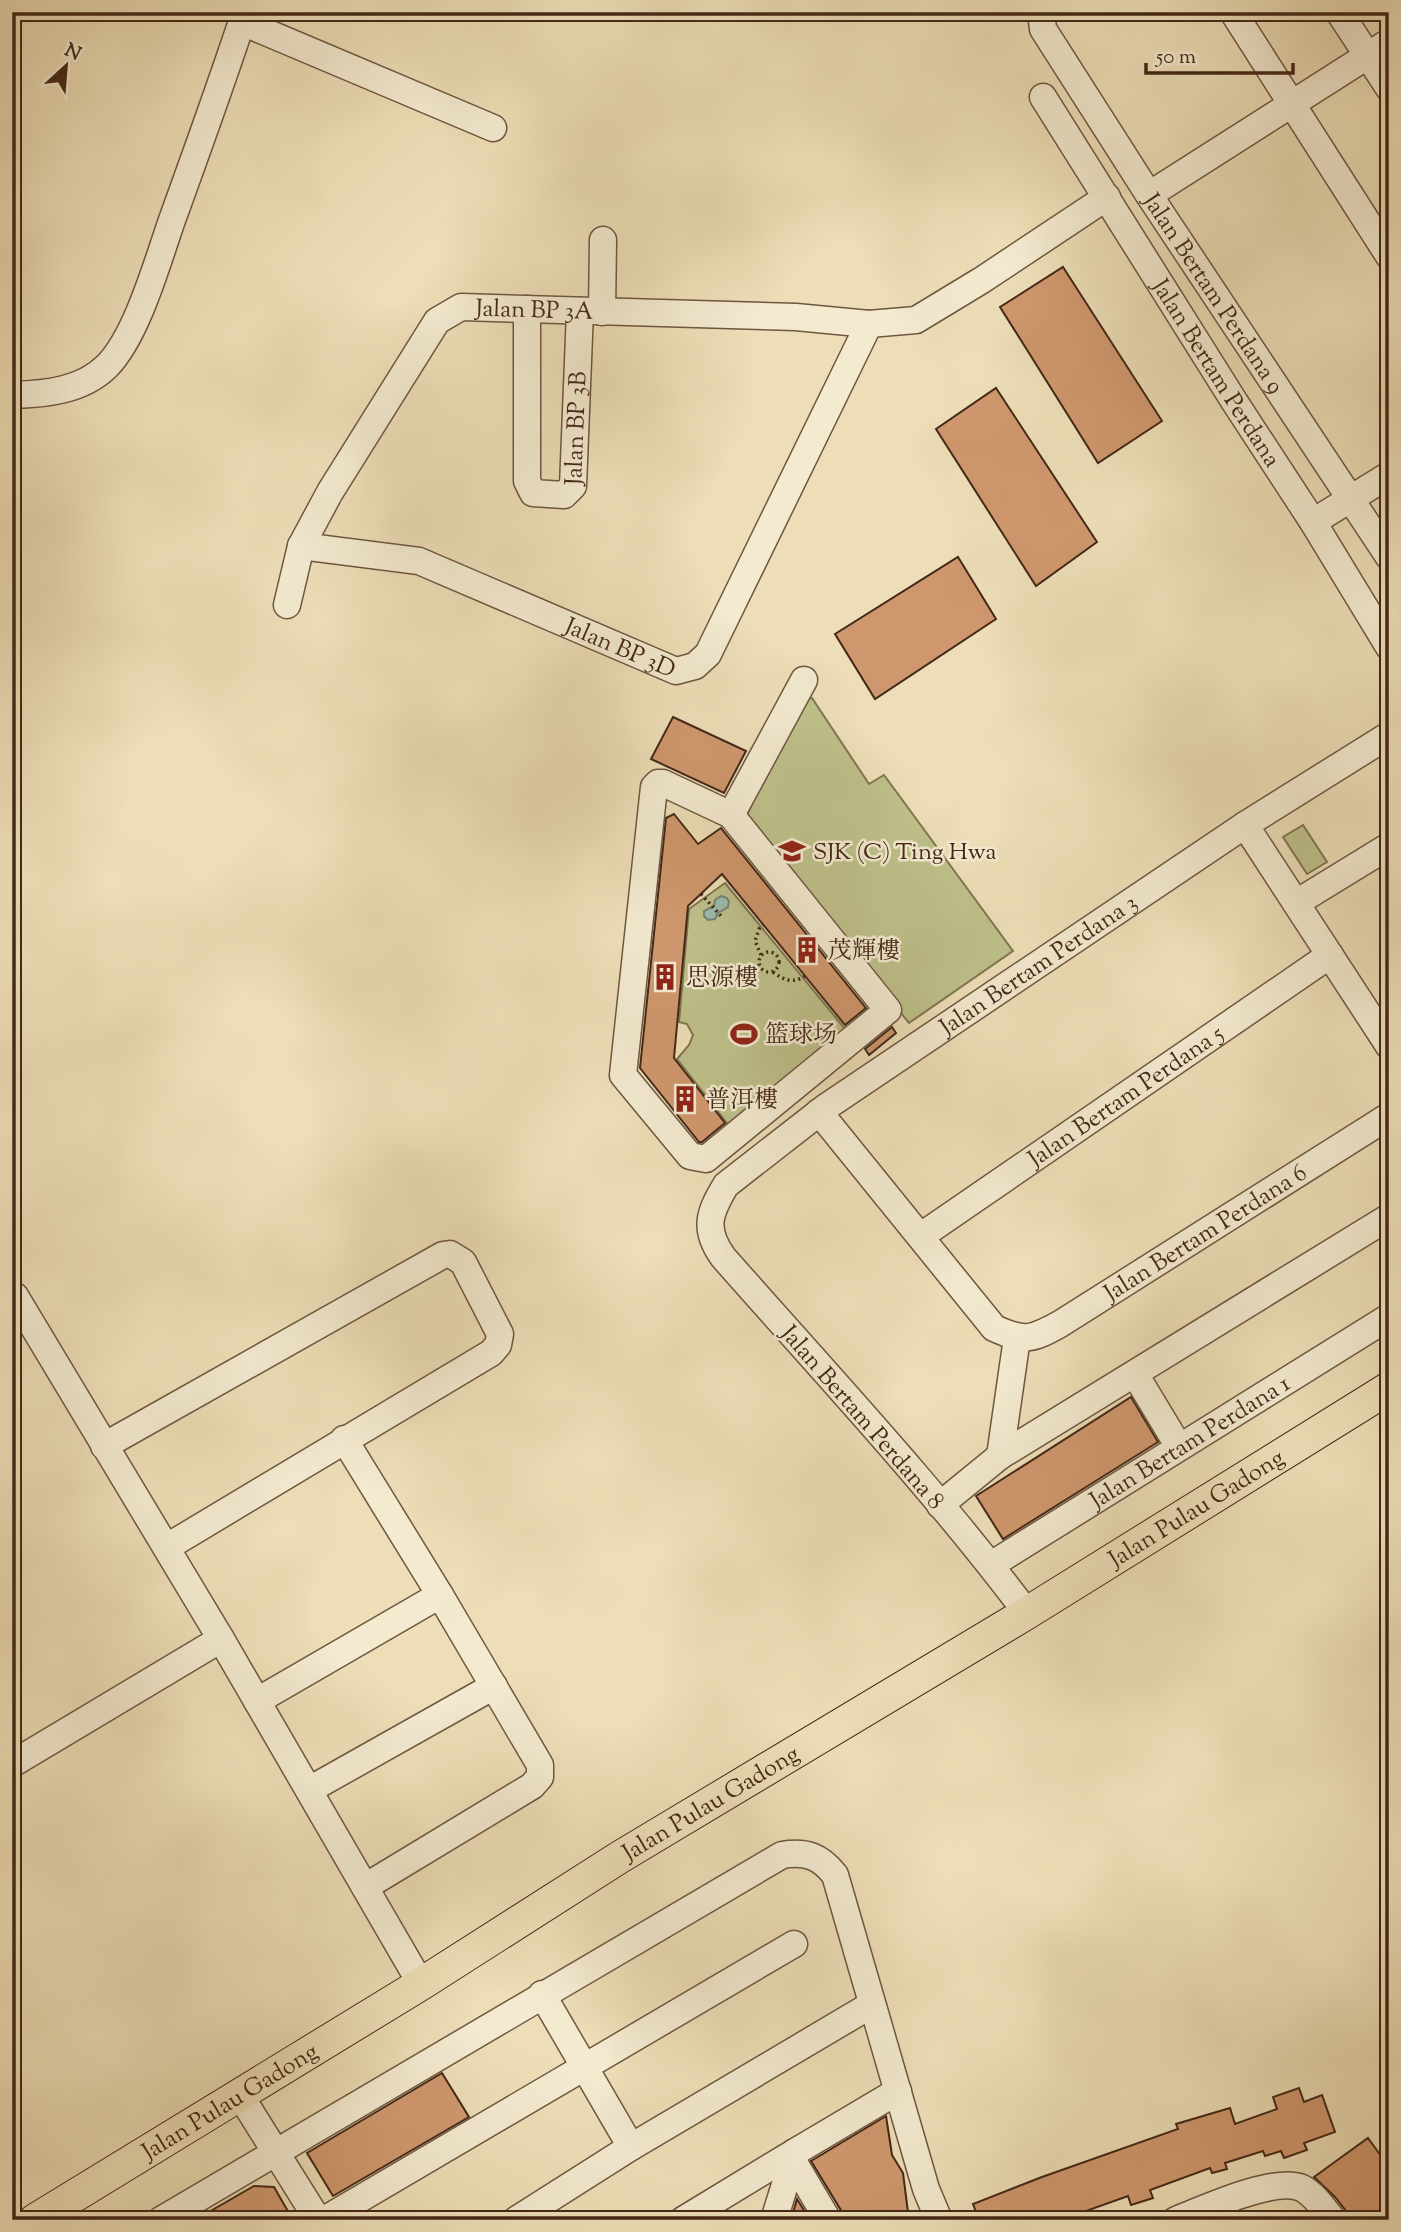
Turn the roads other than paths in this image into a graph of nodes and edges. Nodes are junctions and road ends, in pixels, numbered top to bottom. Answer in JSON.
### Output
{"nodes":[{"id":1,"x":1233,"y":12,"type":"edge"},
{"id":2,"x":1339,"y":12,"type":"edge"},
{"id":3,"x":244,"y":17,"type":"edge"},
{"id":4,"x":1042,"y":20,"type":"edge"},
{"id":5,"x":1378,"y":48,"type":"edge"},
{"id":6,"x":1389,"y":88,"type":"edge"},
{"id":7,"x":1043,"y":97,"type":"dead end"},
{"id":8,"x":1290,"y":104,"type":"junction"},
{"id":9,"x":493,"y":128,"type":"dead end"},
{"id":10,"x":1149,"y":195,"type":"junction"},
{"id":11,"x":1107,"y":197,"type":"junction"},
{"id":12,"x":603,"y":240,"type":"dead end"},
{"id":13,"x":1389,"y":256,"type":"edge"},
{"id":14,"x":527,"y":309,"type":"junction"},
{"id":15,"x":591,"y":311,"type":"junction"},
{"id":16,"x":869,"y":324,"type":"junction"},
{"id":17,"x":12,"y":395,"type":"edge"},
{"id":18,"x":1389,"y":475,"type":"edge"},
{"id":19,"x":1351,"y":498,"type":"junction"},
{"id":20,"x":1313,"y":522,"type":"junction"},
{"id":21,"x":301,"y":546,"type":"junction"},
{"id":22,"x":1389,"y":557,"type":"edge"},
{"id":23,"x":286,"y":605,"type":"dead end"},
{"id":24,"x":1389,"y":647,"type":"edge"},
{"id":25,"x":804,"y":680,"type":"dead end"},
{"id":26,"x":1388,"y":736,"type":"edge"},
{"id":27,"x":731,"y":815,"type":"junction"},
{"id":28,"x":1245,"y":825,"type":"junction"},
{"id":29,"x":1389,"y":846,"type":"edge"},
{"id":30,"x":1296,"y":903,"type":"junction"},
{"id":31,"x":1330,"y":955,"type":"junction"},
{"id":32,"x":1389,"y":1046,"type":"edge"},
{"id":33,"x":795,"y":1087,"type":"junction"},
{"id":34,"x":818,"y":1113,"type":"junction"},
{"id":35,"x":1389,"y":1116,"type":"edge"},
{"id":36,"x":710,"y":1217,"type":"joint"},
{"id":37,"x":1389,"y":1217,"type":"edge"},
{"id":38,"x":920,"y":1236,"type":"junction"},
{"id":39,"x":12,"y":1295,"type":"edge"},
{"id":40,"x":1389,"y":1317,"type":"edge"},
{"id":41,"x":1017,"y":1338,"type":"junction"},
{"id":42,"x":1135,"y":1374,"type":"junction"},
{"id":43,"x":1389,"y":1388,"type":"edge"},
{"id":44,"x":344,"y":1439,"type":"junction"},
{"id":45,"x":104,"y":1446,"type":"junction"},
{"id":46,"x":1180,"y":1447,"type":"junction"},
{"id":47,"x":1000,"y":1456,"type":"junction"},
{"id":48,"x":940,"y":1505,"type":"junction"},
{"id":49,"x":167,"y":1547,"type":"junction"},
{"id":50,"x":991,"y":1565,"type":"junction"},
{"id":51,"x":440,"y":1595,"type":"junction"},
{"id":52,"x":1027,"y":1612,"type":"junction"},
{"id":53,"x":221,"y":1639,"type":"junction"},
{"id":54,"x":494,"y":1686,"type":"junction"},
{"id":55,"x":257,"y":1701,"type":"junction"},
{"id":56,"x":12,"y":1764,"type":"edge"},
{"id":57,"x":309,"y":1790,"type":"junction"},
{"id":58,"x":365,"y":1887,"type":"junction"},
{"id":59,"x":794,"y":1944,"type":"dead end"},
{"id":60,"x":421,"y":1984,"type":"junction"},
{"id":61,"x":542,"y":1994,"type":"junction"},
{"id":62,"x":871,"y":2005,"type":"junction"},
{"id":63,"x":584,"y":2066,"type":"junction"},
{"id":64,"x":898,"y":2091,"type":"junction"},
{"id":65,"x":240,"y":2095,"type":"junction"},
{"id":66,"x":631,"y":2147,"type":"junction"},
{"id":67,"x":275,"y":2151,"type":"junction"},
{"id":68,"x":793,"y":2156,"type":"junction"},
{"id":69,"x":1231,"y":2210,"type":"edge"},
{"id":70,"x":520,"y":2219,"type":"edge"},
{"id":71,"x":34,"y":2220,"type":"edge"},
{"id":72,"x":161,"y":2220,"type":"edge"},
{"id":73,"x":318,"y":2220,"type":"edge"},
{"id":74,"x":324,"y":2220,"type":"edge"},
{"id":75,"x":683,"y":2220,"type":"edge"},
{"id":76,"x":775,"y":2220,"type":"edge"},
{"id":77,"x":828,"y":2220,"type":"edge"},
{"id":78,"x":939,"y":2220,"type":"edge"},
{"id":79,"x":1176,"y":2220,"type":"edge"},
{"id":80,"x":1333,"y":2220,"type":"edge"}],
"edges":[{"from":1,"to":8,"type":"street"},
{"from":2,"to":5,"type":"street"},
{"from":3,"to":9,"type":"street"},
{"from":3,"to":17,"type":"street"},
{"from":4,"to":10,"type":"street","name":"Jalan Bertam Perdana 9"},
{"from":5,"to":6,"type":"street"},
{"from":5,"to":8,"type":"street"},
{"from":7,"to":11,"type":"street","name":"Jalan Bertam Perdana"},
{"from":8,"to":10,"type":"street"},
{"from":8,"to":13,"type":"street"},
{"from":10,"to":19,"type":"street","name":"Jalan Bertam Perdana 9"},
{"from":11,"to":16,"type":"street","name":"Jalan BP 3A"},
{"from":11,"to":20,"type":"street","name":"Jalan Bertam Perdana"},
{"from":12,"to":15,"type":"street"},
{"from":14,"to":15,"type":"street","name":"Jalan BP 3A"},
{"from":14,"to":15,"type":"street","name":"Jalan BP 3B"},
{"from":14,"to":21,"type":"street","name":"Jalan BP 3A"},
{"from":15,"to":16,"type":"street","name":"Jalan BP 3A"},
{"from":16,"to":21,"type":"street","name":"Jalan BP 3D"},
{"from":18,"to":19,"type":"street"},
{"from":19,"to":20,"type":"street"},
{"from":19,"to":22,"type":"street","name":"Jalan Bertam Perdana 9"},
{"from":20,"to":24,"type":"street","name":"Jalan Bertam Perdana"},
{"from":21,"to":23,"type":"street","name":"Jalan BP 3A"},
{"from":25,"to":27,"type":"street"},
{"from":26,"to":28,"type":"street","name":"Jalan Bertam Perdana 3"},
{"from":27,"to":33,"type":"street"},
{"from":27,"to":33,"type":"street"},
{"from":28,"to":30,"type":"street"},
{"from":28,"to":34,"type":"street","name":"Jalan Bertam Perdana 3"},
{"from":29,"to":30,"type":"street"},
{"from":30,"to":31,"type":"street"},
{"from":31,"to":32,"type":"street"},
{"from":31,"to":38,"type":"street","name":"Jalan Bertam Perdana 5"},
{"from":33,"to":34,"type":"street"},
{"from":34,"to":36,"type":"street","name":"Jalan Bertam Perdana 3"},
{"from":34,"to":38,"type":"street"},
{"from":35,"to":41,"type":"street","name":"Jalan Bertam Perdana 6"},
{"from":36,"to":48,"type":"street","name":"Jalan Bertam Perdana 8"},
{"from":37,"to":42,"type":"street"},
{"from":38,"to":41,"type":"street"},
{"from":39,"to":45,"type":"street"},
{"from":40,"to":46,"type":"street","name":"Jalan Bertam Perdana 1"},
{"from":41,"to":47,"type":"street"},
{"from":42,"to":46,"type":"street"},
{"from":42,"to":47,"type":"street"},
{"from":43,"to":52,"type":"main road","name":"Jalan Pulau Gadong"},
{"from":44,"to":45,"type":"street"},
{"from":44,"to":49,"type":"street"},
{"from":44,"to":51,"type":"street"},
{"from":45,"to":49,"type":"street"},
{"from":46,"to":50,"type":"street","name":"Jalan Bertam Perdana 1"},
{"from":47,"to":48,"type":"street"},
{"from":48,"to":50,"type":"street","name":"Jalan Bertam Perdana 8"},
{"from":49,"to":53,"type":"street"},
{"from":50,"to":52,"type":"street","name":"Jalan Bertam Perdana 8"},
{"from":51,"to":54,"type":"street"},
{"from":51,"to":55,"type":"street"},
{"from":52,"to":60,"type":"main road","name":"Jalan Pulau Gadong"},
{"from":53,"to":55,"type":"street"},
{"from":53,"to":56,"type":"street"},
{"from":54,"to":57,"type":"street"},
{"from":54,"to":58,"type":"street"},
{"from":55,"to":57,"type":"street"},
{"from":57,"to":58,"type":"street"},
{"from":58,"to":60,"type":"street"},
{"from":59,"to":63,"type":"street"},
{"from":60,"to":65,"type":"main road","name":"Jalan Pulau Gadong"},
{"from":61,"to":62,"type":"street"},
{"from":61,"to":63,"type":"street"},
{"from":61,"to":67,"type":"street"},
{"from":62,"to":64,"type":"street"},
{"from":62,"to":66,"type":"street"},
{"from":63,"to":66,"type":"street"},
{"from":63,"to":74,"type":"street"},
{"from":64,"to":68,"type":"street"},
{"from":64,"to":78,"type":"street"},
{"from":65,"to":67,"type":"street"},
{"from":65,"to":71,"type":"main road","name":"Jalan Pulau Gadong"},
{"from":66,"to":70,"type":"street"},
{"from":67,"to":72,"type":"street"},
{"from":67,"to":73,"type":"street"},
{"from":68,"to":75,"type":"street"},
{"from":68,"to":76,"type":"street"},
{"from":68,"to":77,"type":"street"},
{"from":69,"to":79,"type":"street"},
{"from":69,"to":80,"type":"street"}]}
